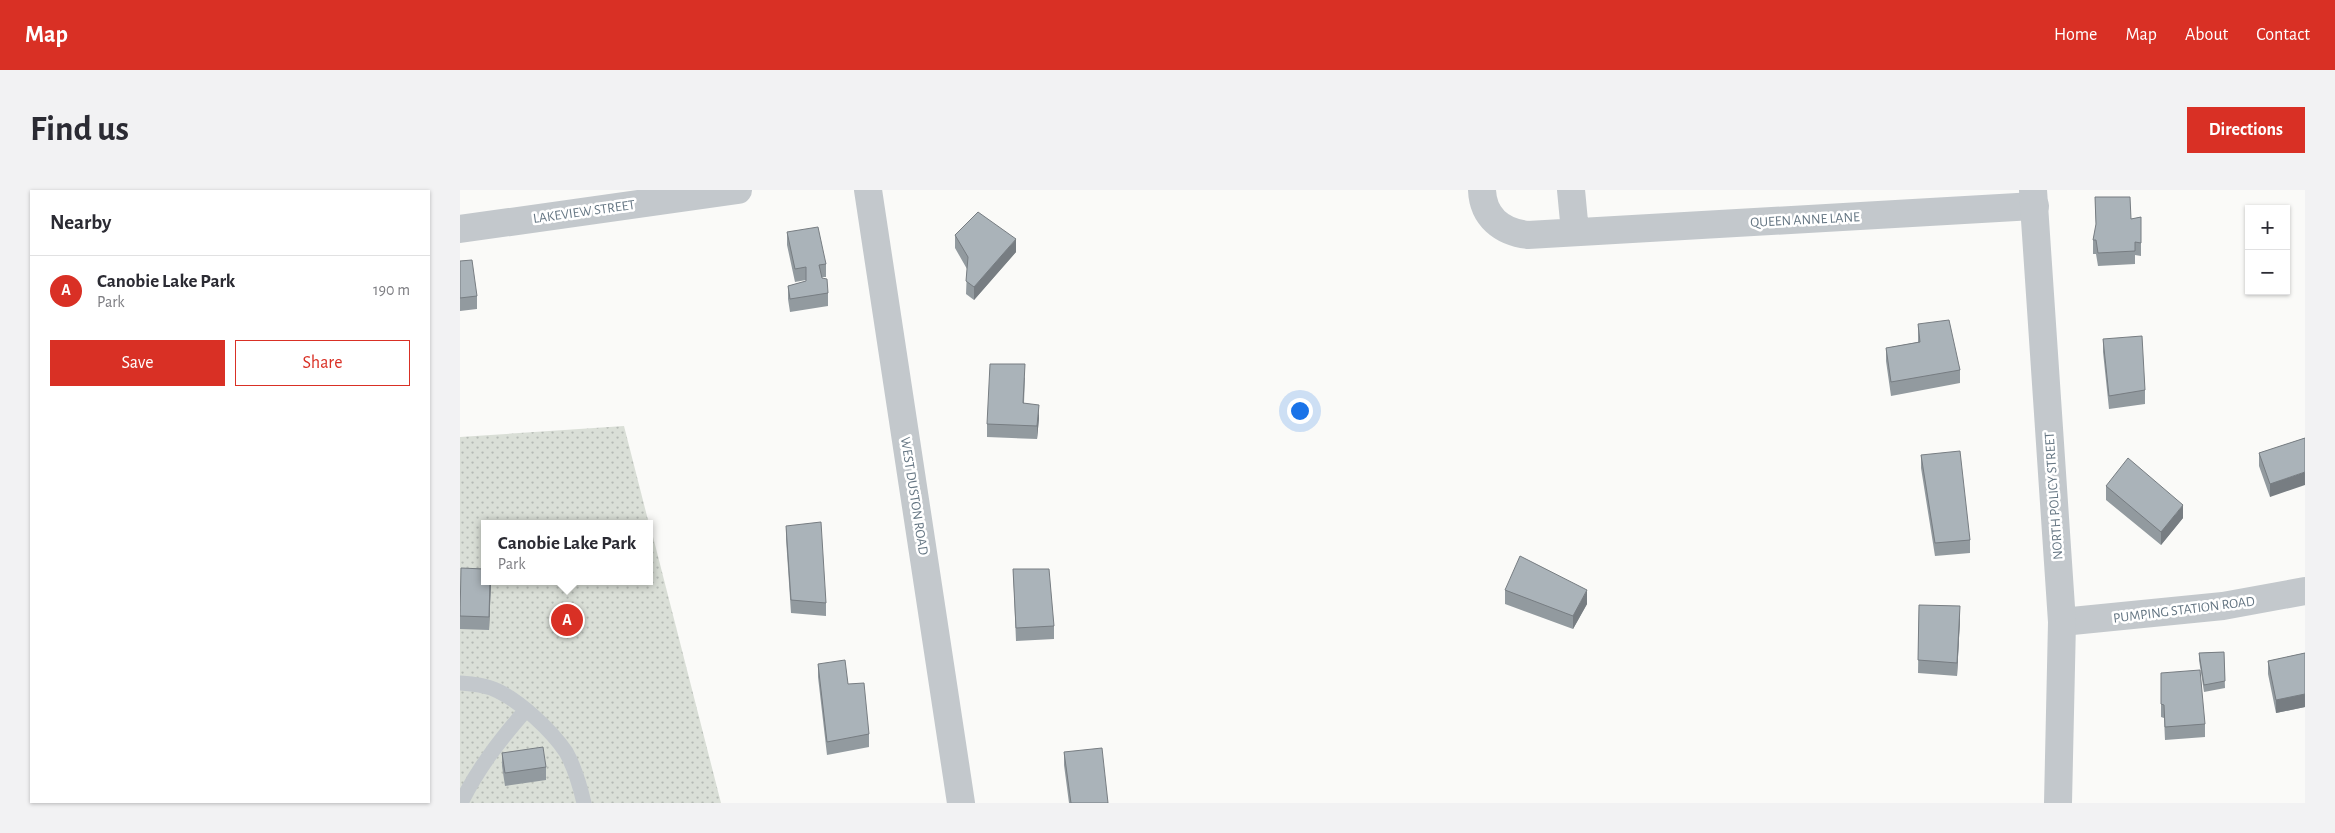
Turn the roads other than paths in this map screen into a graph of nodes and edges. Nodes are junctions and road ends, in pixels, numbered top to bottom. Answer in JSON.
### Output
{"nodes":[{"id":1,"x":738,"y":190,"type":"edge"},
{"id":2,"x":868,"y":190,"type":"edge"},
{"id":3,"x":1482,"y":190,"type":"edge"},
{"id":4,"x":1571,"y":190,"type":"edge"},
{"id":5,"x":2034,"y":198,"type":"edge"},
{"id":6,"x":460,"y":229,"type":"edge"},
{"id":7,"x":1575,"y":232,"type":"junction"},
{"id":8,"x":2305,"y":590,"type":"edge"},
{"id":9,"x":2062,"y":622,"type":"junction"},
{"id":10,"x":460,"y":683,"type":"edge"},
{"id":11,"x":525,"y":711,"type":"junction"},
{"id":12,"x":462,"y":803,"type":"edge"},
{"id":13,"x":584,"y":803,"type":"edge"},
{"id":14,"x":961,"y":803,"type":"edge"},
{"id":15,"x":2058,"y":803,"type":"edge"}],
"edges":[{"from":1,"to":6,"type":"street","name":"LAKEVIEW STREET"},
{"from":2,"to":14,"type":"street","name":"WEST DUSTON ROAD"},
{"from":3,"to":7,"type":"street","name":"QUEEN ANNE LANE"},
{"from":4,"to":7,"type":"street"},
{"from":5,"to":7,"type":"street","name":"QUEEN ANNE LANE"},
{"from":5,"to":9,"type":"street","name":"NORTH POLICY STREET"},
{"from":8,"to":9,"type":"street","name":"PUMPING STATION ROAD"},
{"from":9,"to":15,"type":"street","name":"NORTH POLICY STREET"},
{"from":10,"to":11,"type":"lane"},
{"from":11,"to":12,"type":"lane"},
{"from":11,"to":13,"type":"lane"}]}
